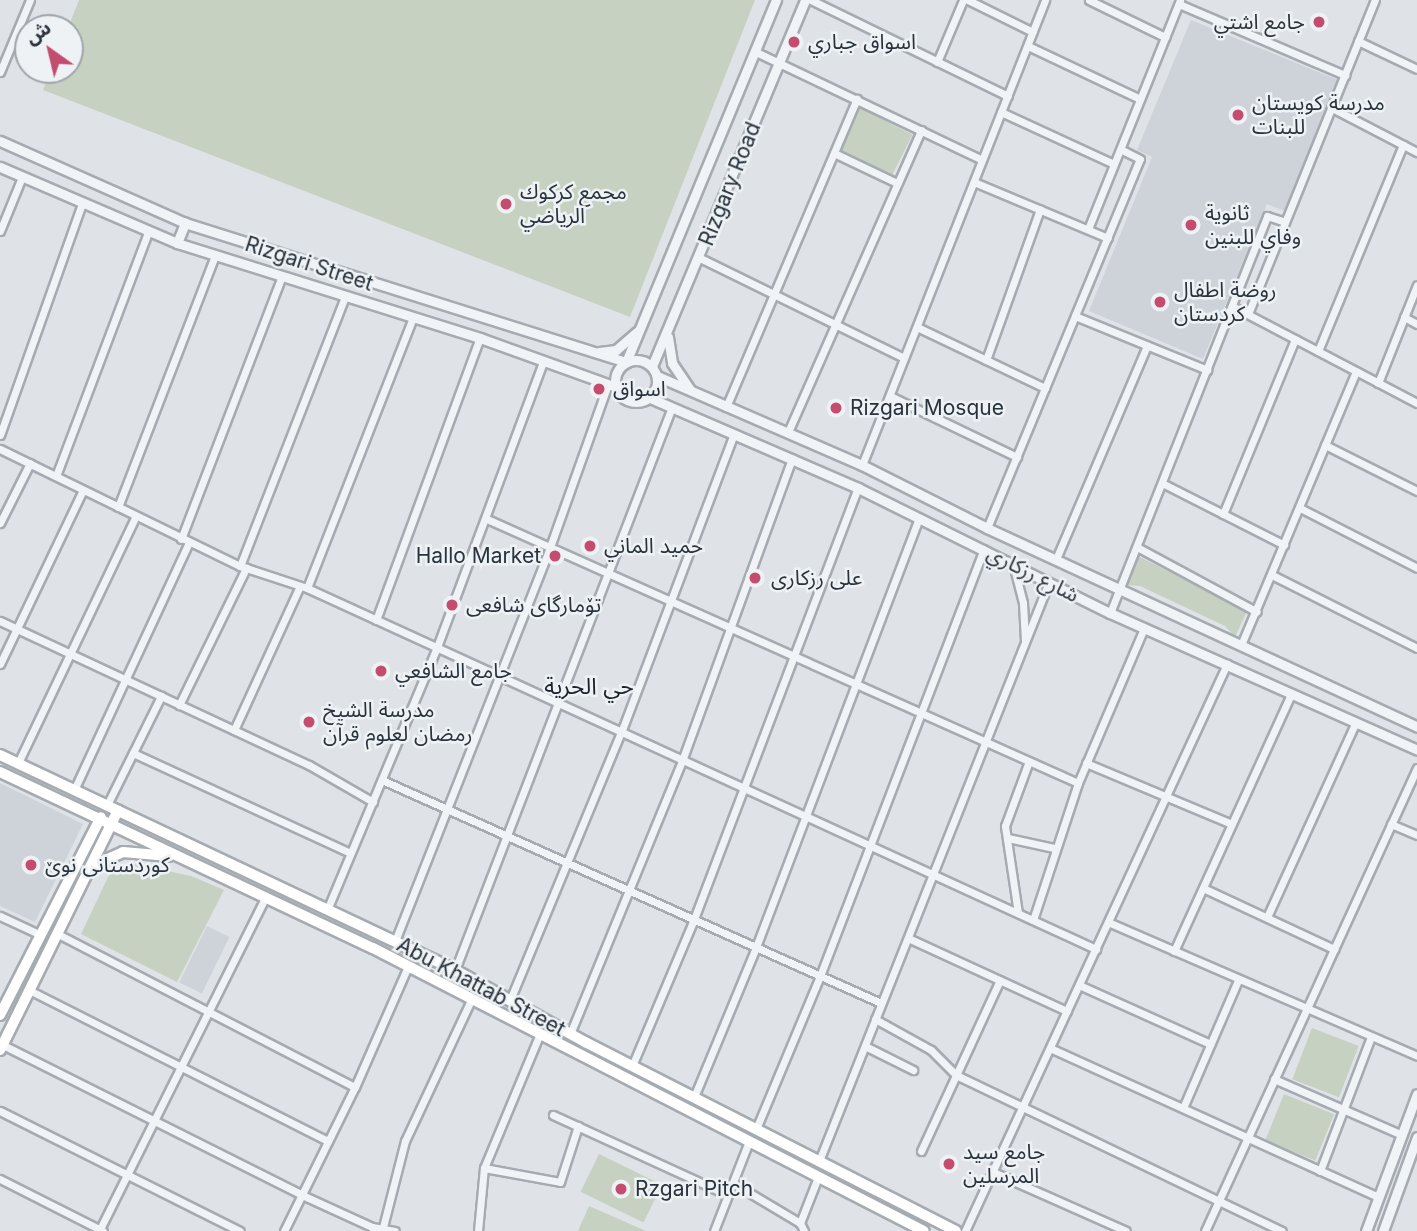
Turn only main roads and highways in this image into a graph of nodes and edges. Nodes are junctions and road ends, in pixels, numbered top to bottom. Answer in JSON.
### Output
{"nodes":[{"id":1,"x":0,"y":755,"type":"edge"},
{"id":2,"x":0,"y":772,"type":"edge"},
{"id":3,"x":107,"y":805,"type":"junction"},
{"id":4,"x":118,"y":810,"type":"junction"},
{"id":5,"x":99,"y":821,"type":"junction"},
{"id":6,"x":110,"y":828,"type":"junction"},
{"id":7,"x":191,"y":861,"type":"junction"},
{"id":8,"x":92,"y":867,"type":"junction"},
{"id":9,"x":380,"y":933,"type":"junction"},
{"id":10,"x":373,"y":948,"type":"junction"},
{"id":11,"x":0,"y":1015,"type":"edge"},
{"id":12,"x":1,"y":1048,"type":"edge"},
{"id":13,"x":729,"y":1115,"type":"junction"},
{"id":14,"x":724,"y":1128,"type":"junction"},
{"id":15,"x":924,"y":1231,"type":"edge"},
{"id":16,"x":956,"y":1231,"type":"edge"}],
"edges":[{"from":1,"to":3,"type":"main road","name":"Abu Khattab Street"},
{"from":2,"to":5,"type":"main road","name":"Abu Khattab Street"},
{"from":3,"to":4,"type":"main road","name":"Abu Khattab Street"},
{"from":3,"to":5,"type":"main road"},
{"from":4,"to":6,"type":"main road"},
{"from":4,"to":9,"type":"main road","name":"Abu Khattab Street"},
{"from":5,"to":6,"type":"main road","name":"Abu Khattab Street"},
{"from":5,"to":11,"type":"main road"},
{"from":6,"to":7,"type":"main road","name":"Abu Khattab Street"},
{"from":6,"to":8,"type":"main road"},
{"from":7,"to":8,"type":"main road"},
{"from":7,"to":10,"type":"main road","name":"Abu Khattab Street"},
{"from":8,"to":12,"type":"main road"},
{"from":9,"to":10,"type":"main road"},
{"from":9,"to":13,"type":"main road","name":"Abu Khattab Street"},
{"from":10,"to":14,"type":"main road","name":"Abu Khattab Street"},
{"from":13,"to":14,"type":"main road"},
{"from":13,"to":16,"type":"main road","name":"Abu Khattab Street"},
{"from":14,"to":15,"type":"main road","name":"Abu Khattab Street"}]}
